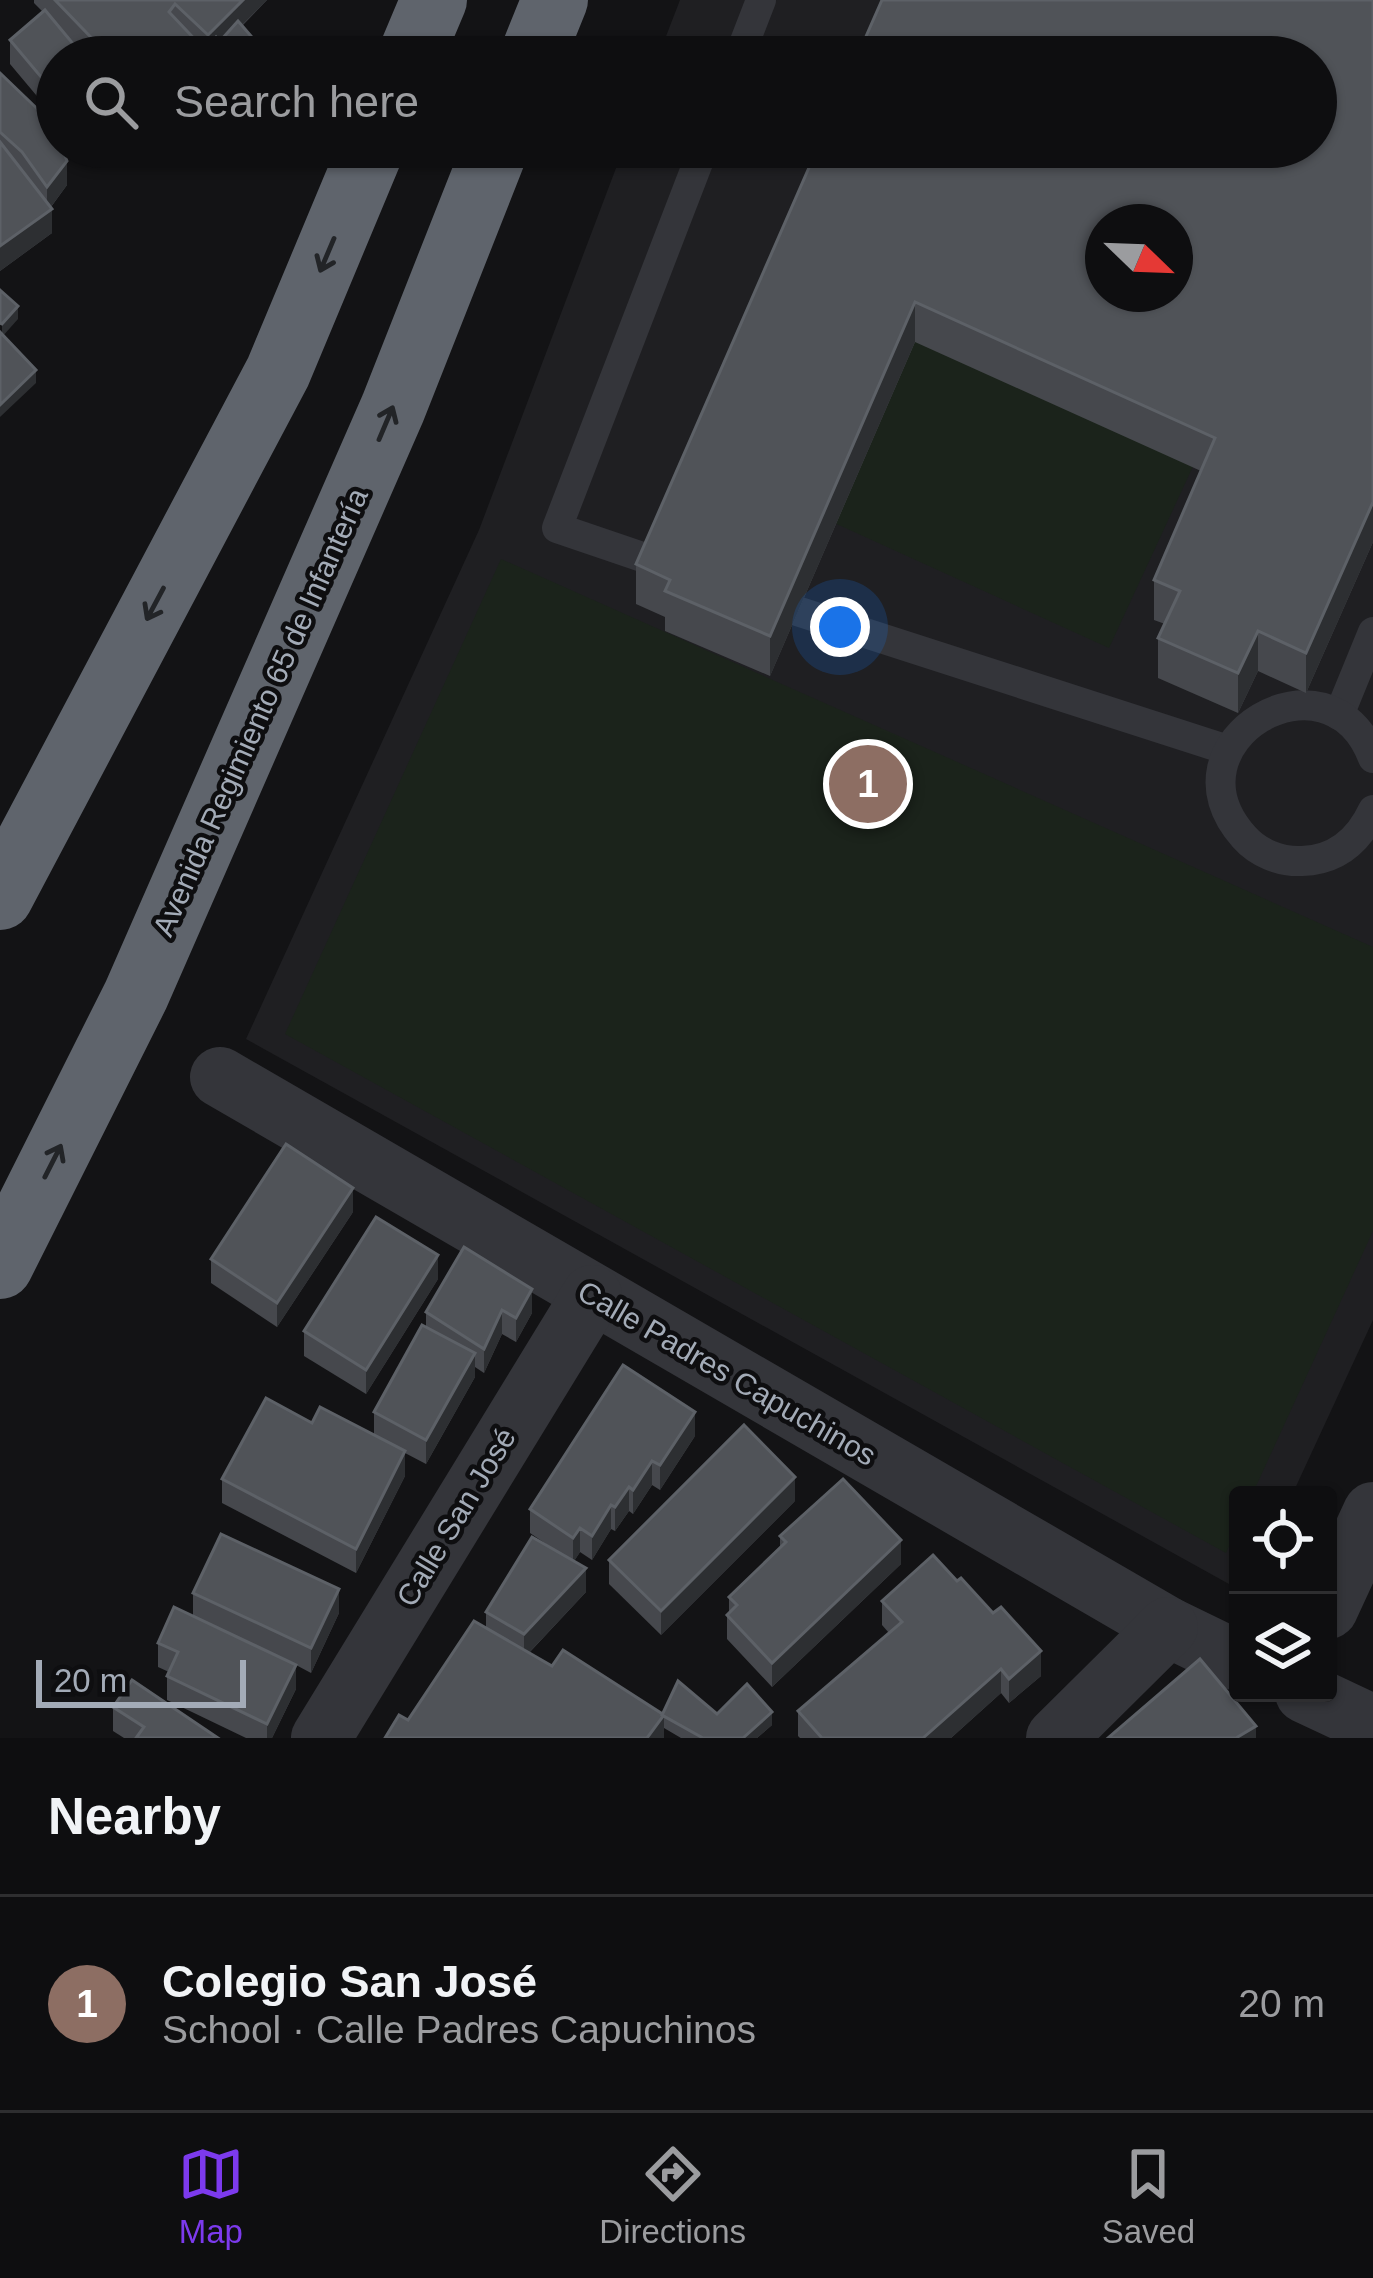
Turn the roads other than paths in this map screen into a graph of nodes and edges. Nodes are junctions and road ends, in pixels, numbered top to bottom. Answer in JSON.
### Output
{"nodes":[{"id":1,"x":434,"y":0,"type":"edge"},
{"id":2,"x":555,"y":0,"type":"edge"},
{"id":3,"x":761,"y":0,"type":"edge"},
{"id":4,"x":419,"y":36,"type":"edge"},
{"id":5,"x":540,"y":36,"type":"edge"},
{"id":6,"x":747,"y":36,"type":"edge"},
{"id":7,"x":363,"y":168,"type":"edge"},
{"id":8,"x":488,"y":168,"type":"edge"},
{"id":9,"x":696,"y":168,"type":"edge"},
{"id":10,"x":654,"y":561,"type":"edge"},
{"id":11,"x":797,"y":611,"type":"edge"},
{"id":12,"x":1373,"y":632,"type":"edge"},
{"id":13,"x":1339,"y":715,"type":"junction"},
{"id":14,"x":1228,"y":750,"type":"junction"},
{"id":15,"x":1373,"y":758,"type":"edge"},
{"id":16,"x":1373,"y":810,"type":"edge"},
{"id":17,"x":0,"y":897,"type":"edge"},
{"id":18,"x":220,"y":1077,"type":"dead end"},
{"id":19,"x":0,"y":1266,"type":"edge"},
{"id":20,"x":592,"y":1295,"type":"junction"},
{"id":21,"x":1373,"y":1512,"type":"edge"},
{"id":22,"x":1335,"y":1594,"type":"edge"},
{"id":23,"x":1168,"y":1627,"type":"junction"},
{"id":24,"x":1229,"y":1656,"type":"edge"},
{"id":25,"x":1324,"y":1702,"type":"edge"},
{"id":26,"x":1373,"y":1725,"type":"edge"},
{"id":27,"x":320,"y":1738,"type":"edge"},
{"id":28,"x":1056,"y":1738,"type":"edge"}],
"edges":[{"from":1,"to":4,"type":"highway"},
{"from":2,"to":5,"type":"highway"},
{"from":3,"to":6,"type":"lane"},
{"from":7,"to":17,"type":"highway","one_way":true},
{"from":19,"to":8,"type":"highway","name":"Avenida Regimiento 65 de Infantería","one_way":true},
{"from":9,"to":10,"type":"lane"},
{"from":11,"to":14,"type":"lane"},
{"from":12,"to":13,"type":"lane"},
{"from":13,"to":14,"type":"lane"},
{"from":13,"to":15,"type":"lane"},
{"from":14,"to":16,"type":"lane"},
{"from":18,"to":20,"type":"street","name":"Calle Padres Capuchinos"},
{"from":20,"to":23,"type":"street","name":"Calle Padres Capuchinos"},
{"from":20,"to":27,"type":"street","name":"Calle San José"},
{"from":21,"to":22,"type":"street"},
{"from":23,"to":24,"type":"street","name":"Calle Padres Capuchinos"},
{"from":23,"to":28,"type":"street"},
{"from":25,"to":26,"type":"street"}]}
